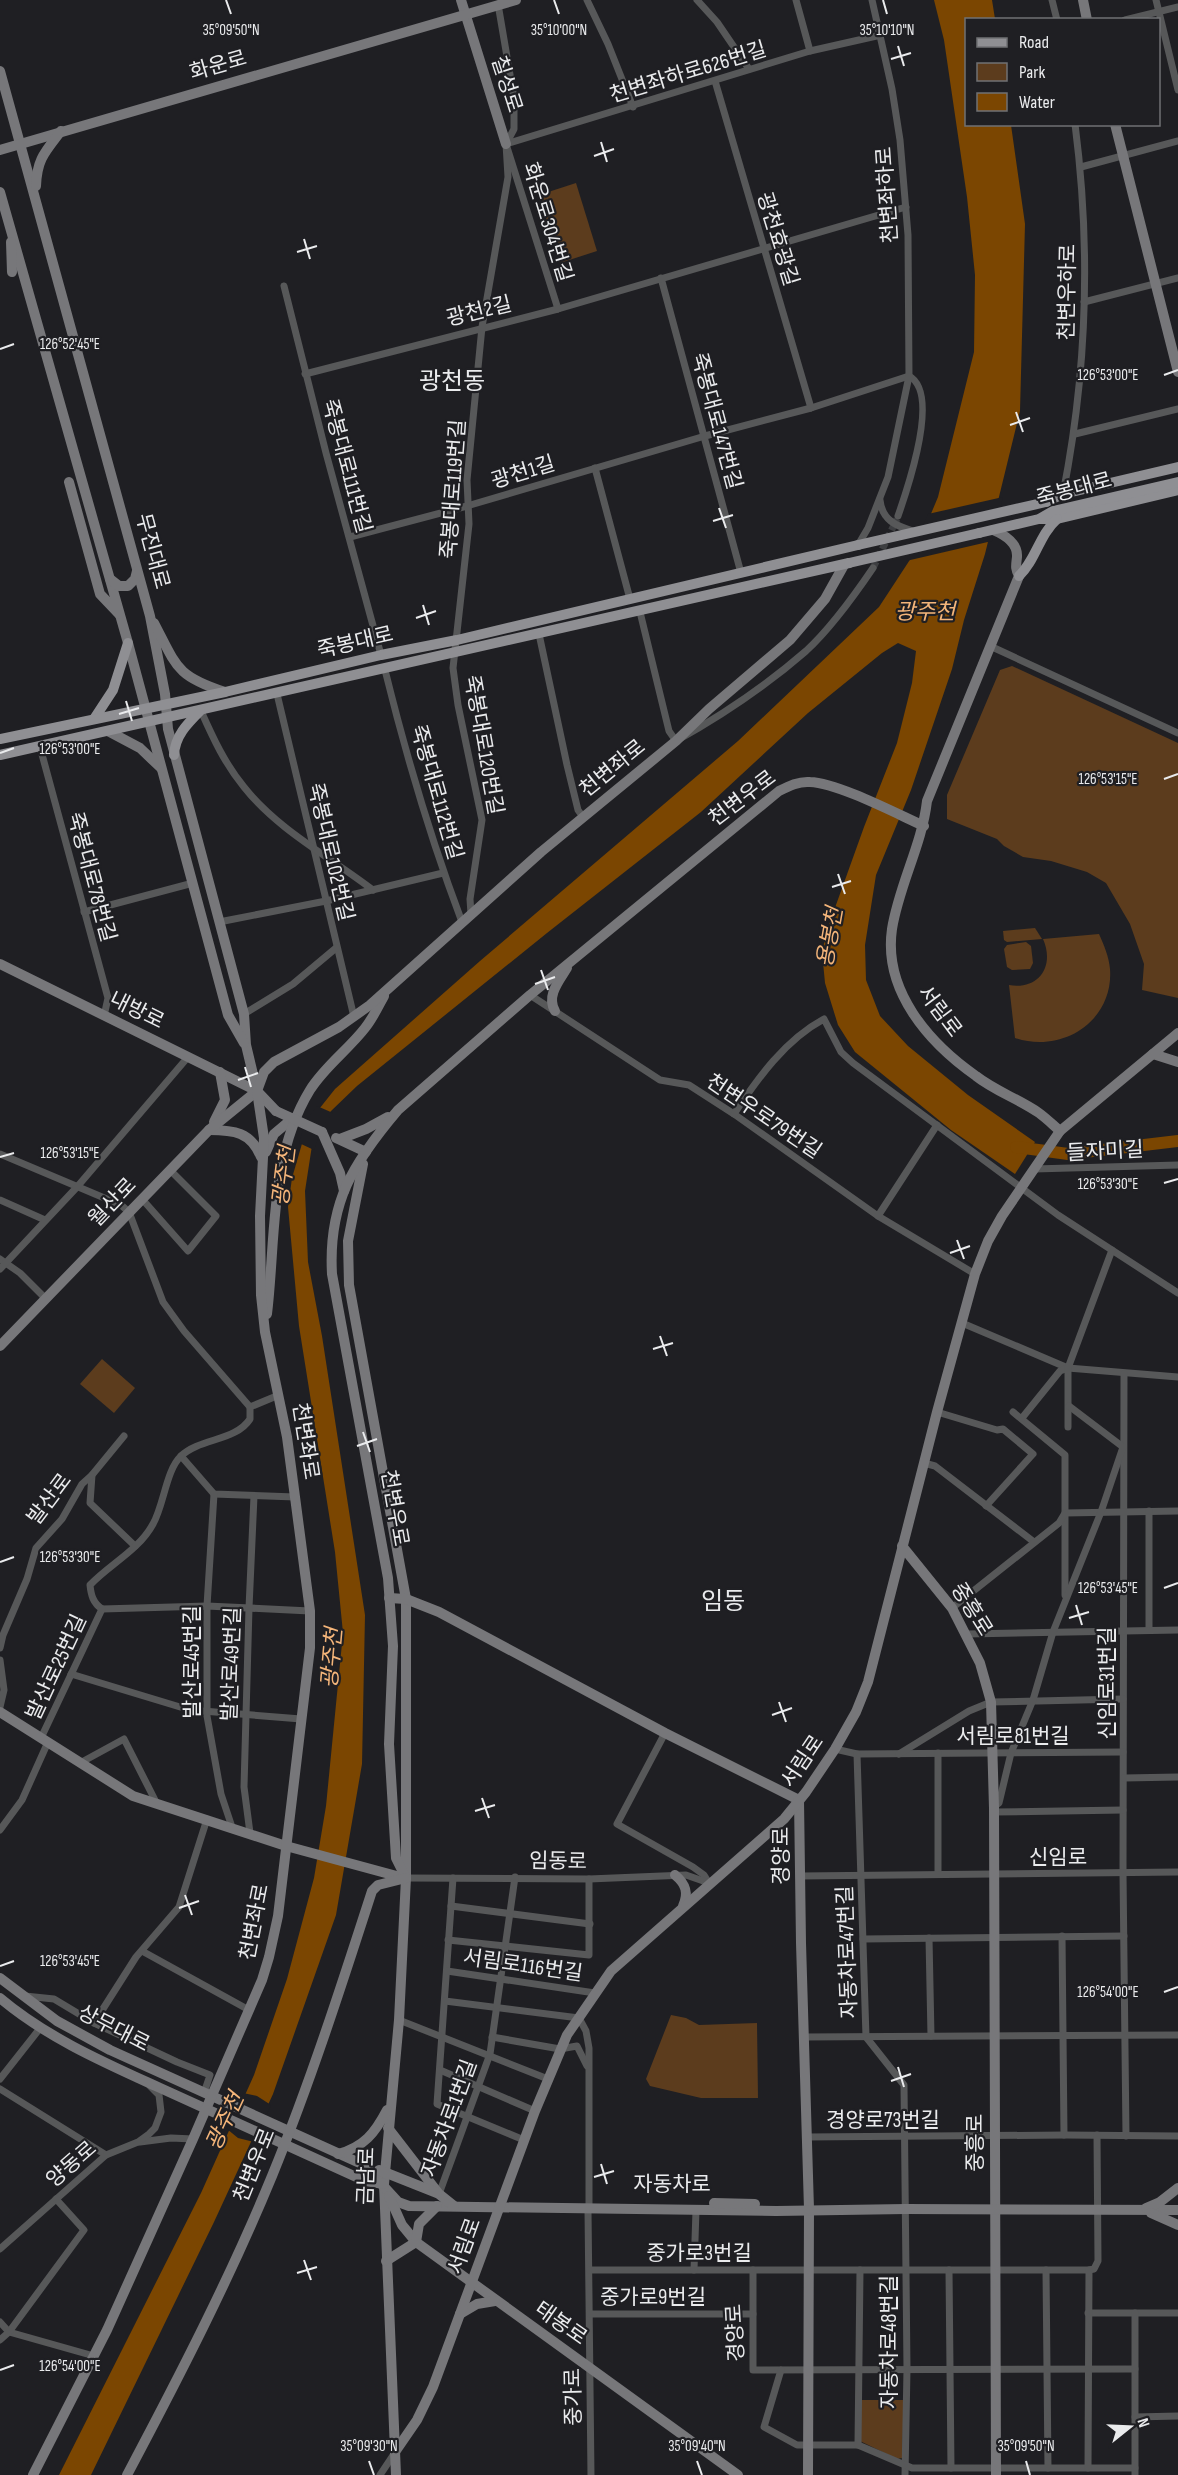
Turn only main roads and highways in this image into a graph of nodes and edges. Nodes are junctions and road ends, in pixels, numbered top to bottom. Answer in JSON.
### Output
{"nodes":[{"id":1,"x":1178,"y":467,"type":"edge"},
{"id":2,"x":1178,"y":476,"type":"edge"},
{"id":3,"x":1178,"y":482,"type":"edge"},
{"id":4,"x":1178,"y":490,"type":"edge"},
{"id":5,"x":1046,"y":502,"type":"junction"},
{"id":6,"x":1040,"y":519,"type":"junction"},
{"id":7,"x":1057,"y":519,"type":"junction"},
{"id":8,"x":1019,"y":576,"type":"road end"},
{"id":9,"x":128,"y":643,"type":"road end"},
{"id":10,"x":201,"y":711,"type":"junction"},
{"id":11,"x":94,"y":719,"type":"junction"},
{"id":12,"x":0,"y":739,"type":"edge"},
{"id":13,"x":0,"y":755,"type":"edge"},
{"id":14,"x":174,"y":755,"type":"road end"}],
"edges":[{"from":1,"to":5,"type":"main road"},
{"from":2,"to":5,"type":"main road","name":"죽봉대로"},
{"from":3,"to":6,"type":"main road","name":"죽봉대로"},
{"from":4,"to":7,"type":"main road"},
{"from":5,"to":11,"type":"main road","name":"죽봉대로","bridge":true},
{"from":6,"to":7,"type":"main road"},
{"from":6,"to":10,"type":"main road","name":"죽봉대로","bridge":true},
{"from":7,"to":8,"type":"main road"},
{"from":9,"to":11,"type":"main road"},
{"from":10,"to":13,"type":"main road","name":"죽봉대로"},
{"from":10,"to":14,"type":"main road"},
{"from":11,"to":12,"type":"main road","name":"죽봉대로"}]}
